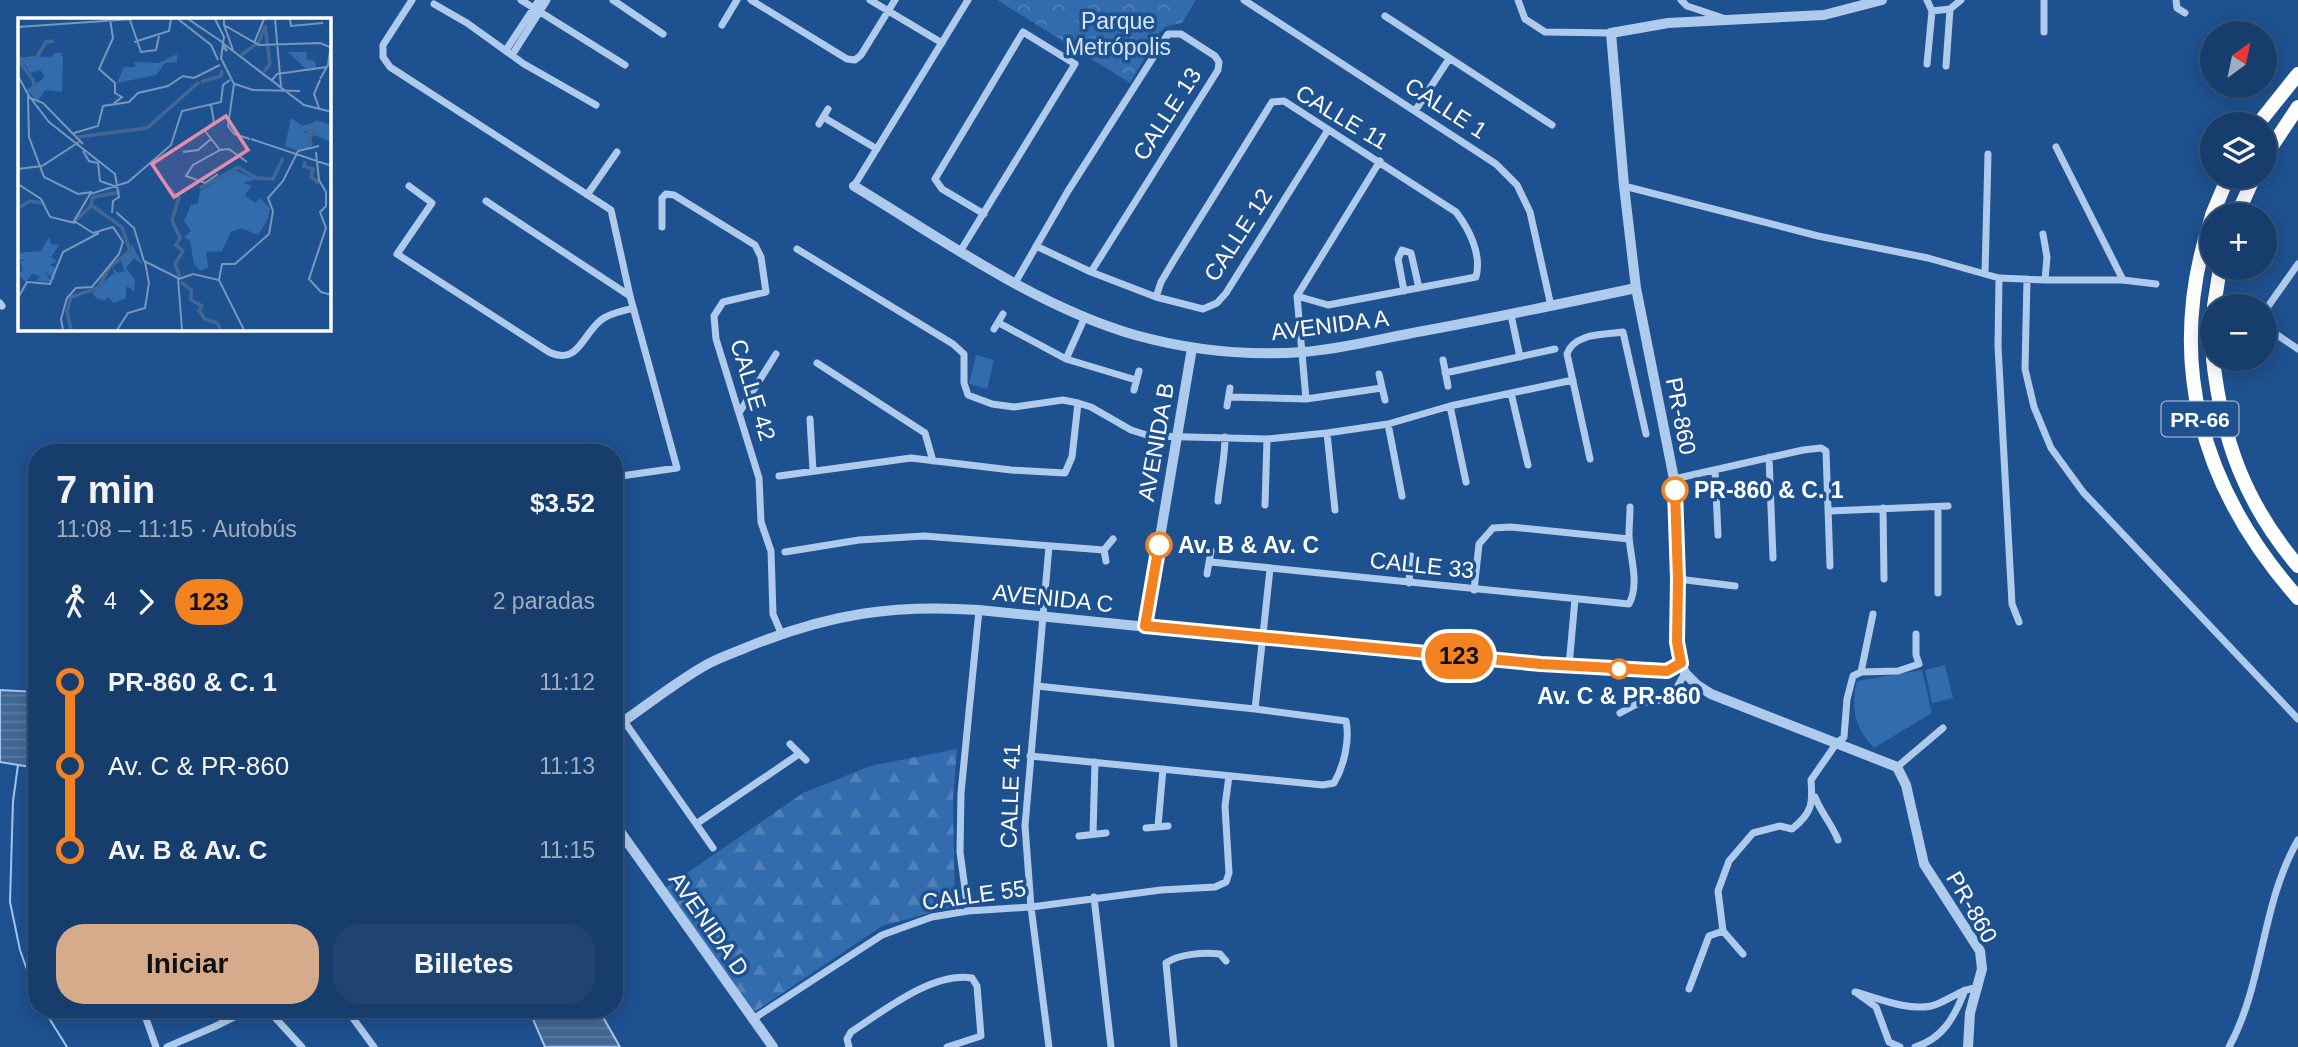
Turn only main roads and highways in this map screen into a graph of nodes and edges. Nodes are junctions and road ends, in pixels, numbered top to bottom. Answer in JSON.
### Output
{"nodes":[{"id":1,"x":2298,"y":74,"type":"edge"},
{"id":2,"x":2298,"y":107,"type":"edge"},
{"id":3,"x":2268,"y":112,"type":"edge"},
{"id":4,"x":2277,"y":138,"type":"edge"},
{"id":5,"x":2200,"y":258,"type":"edge"},
{"id":6,"x":2215,"y":371,"type":"edge"},
{"id":7,"x":2298,"y":563,"type":"edge"},
{"id":8,"x":2298,"y":598,"type":"edge"}],
"edges":[{"from":1,"to":3,"type":"highway"},
{"from":2,"to":4,"type":"highway"},
{"from":5,"to":8,"type":"highway","number":"PR-66"},
{"from":6,"to":7,"type":"highway","number":"PR-66"}]}
